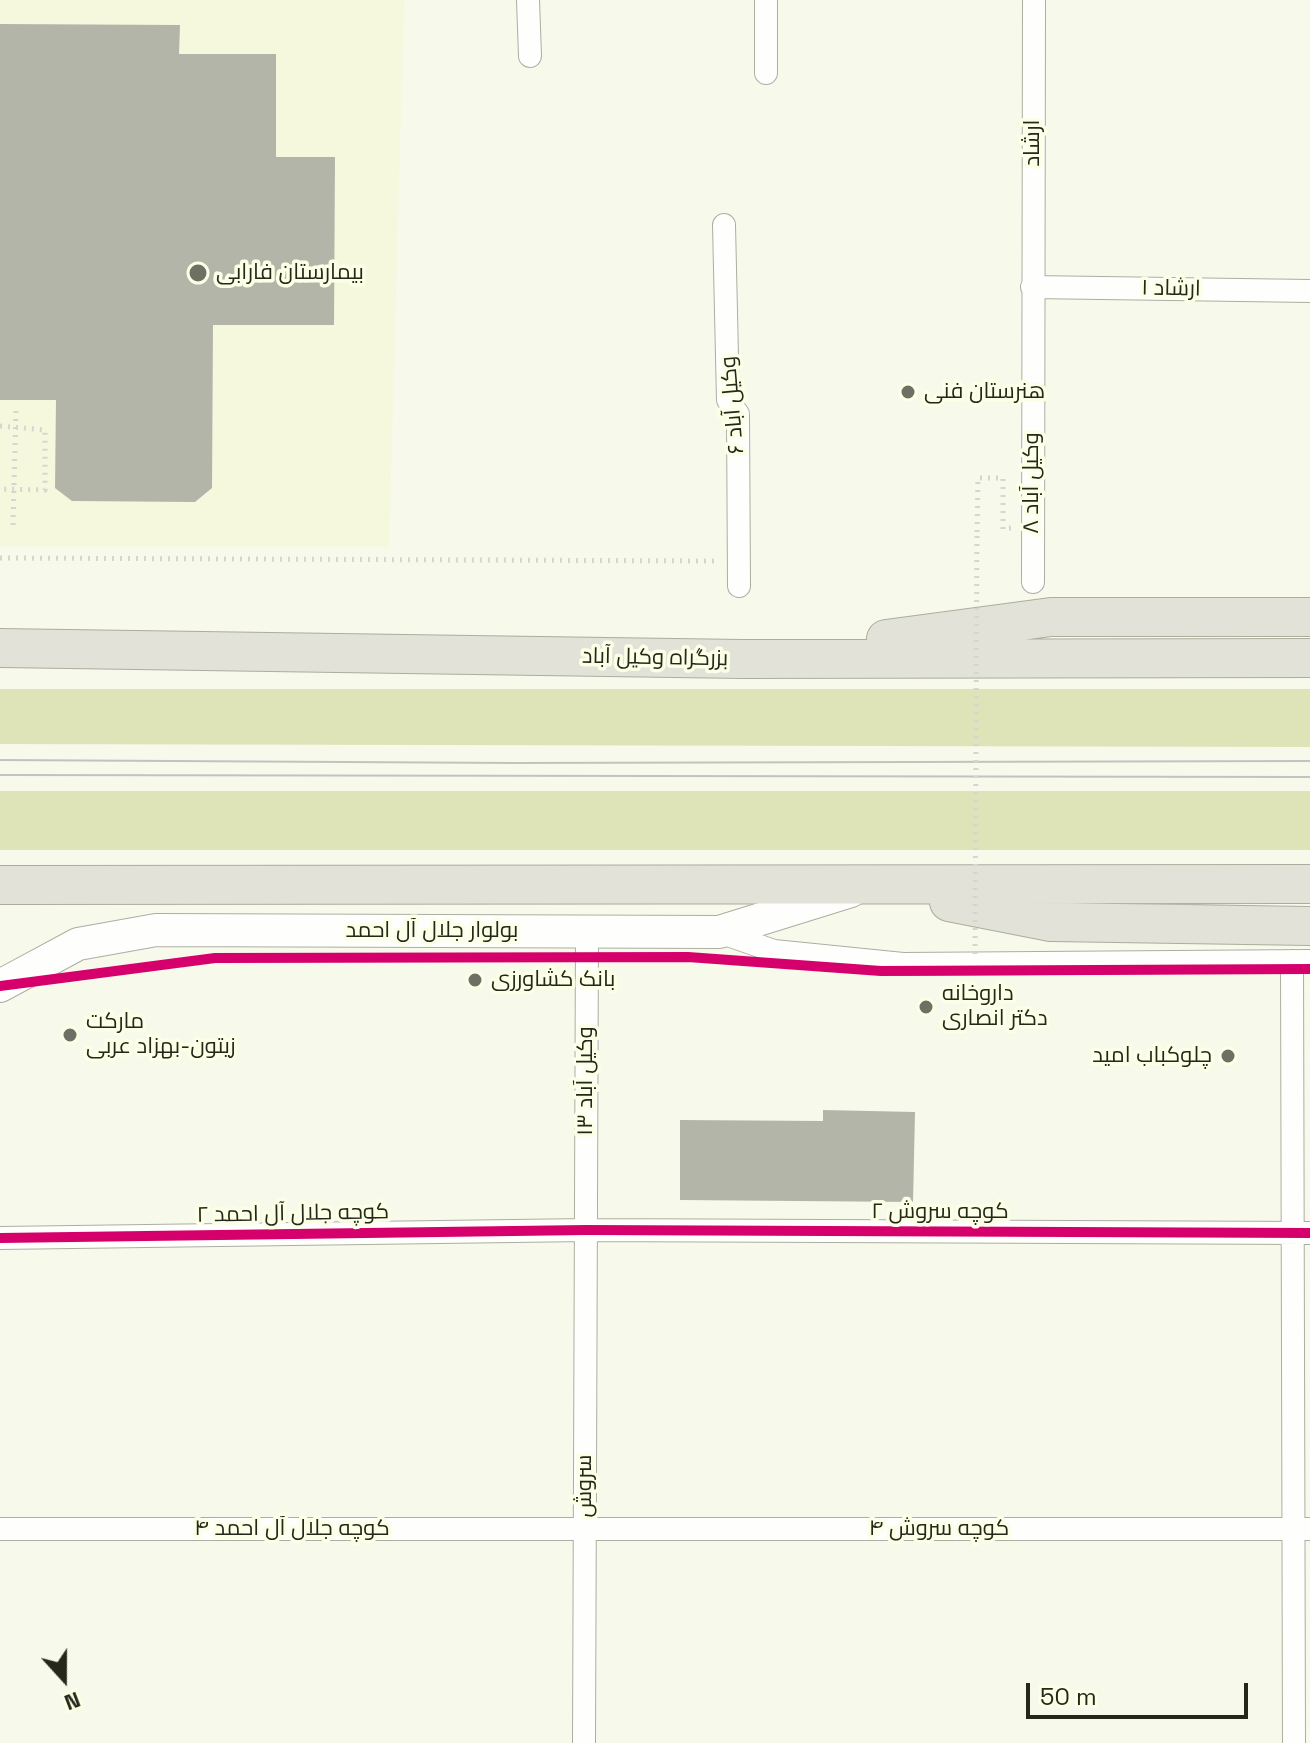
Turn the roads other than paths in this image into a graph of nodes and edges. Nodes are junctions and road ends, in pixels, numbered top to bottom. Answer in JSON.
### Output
{"nodes":[{"id":1,"x":528,"y":0,"type":"edge"},
{"id":2,"x":766,"y":0,"type":"edge"},
{"id":3,"x":1034,"y":0,"type":"edge"},
{"id":4,"x":530,"y":56,"type":"dead end"},
{"id":5,"x":766,"y":73,"type":"dead end"},
{"id":6,"x":724,"y":225,"type":"dead end"},
{"id":7,"x":1032,"y":287,"type":"junction"},
{"id":8,"x":1310,"y":291,"type":"edge"},
{"id":9,"x":1033,"y":582,"type":"dead end"},
{"id":10,"x":739,"y":586,"type":"dead end"},
{"id":11,"x":1310,"y":617,"type":"edge"},
{"id":12,"x":0,"y":648,"type":"edge"},
{"id":13,"x":1310,"y":658,"type":"edge"},
{"id":14,"x":742,"y":659,"type":"junction"},
{"id":15,"x":1310,"y":884,"type":"edge"},
{"id":16,"x":0,"y":885,"type":"edge"},
{"id":17,"x":868,"y":886,"type":"junction"},
{"id":18,"x":1310,"y":926,"type":"edge"},
{"id":19,"x":587,"y":932,"type":"junction"},
{"id":20,"x":719,"y":932,"type":"junction"},
{"id":21,"x":1301,"y":961,"type":"edge"},
{"id":22,"x":0,"y":986,"type":"edge"},
{"id":23,"x":586,"y":1230,"type":"junction"},
{"id":24,"x":1302,"y":1233,"type":"edge"},
{"id":25,"x":0,"y":1238,"type":"edge"},
{"id":26,"x":0,"y":1529,"type":"edge"},
{"id":27,"x":585,"y":1529,"type":"junction"},
{"id":28,"x":1302,"y":1529,"type":"edge"},
{"id":29,"x":584,"y":1743,"type":"edge"},
{"id":30,"x":1294,"y":1743,"type":"edge"}],
"edges":[{"from":1,"to":4,"type":"street"},
{"from":2,"to":5,"type":"street"},
{"from":3,"to":7,"type":"street","name":"ارشاد"},
{"from":6,"to":10,"type":"street","name":"۶ وکیل آباد"},
{"from":7,"to":8,"type":"street","name":"ارشاد ۱"},
{"from":7,"to":9,"type":"street","name":"۸ وکیل آباد"},
{"from":11,"to":14,"type":"highway"},
{"from":12,"to":14,"type":"highway","name":"بزرگراه وکیل آباد"},
{"from":13,"to":14,"type":"highway","name":"بزرگراه وکیل آباد"},
{"from":15,"to":17,"type":"highway"},
{"from":16,"to":17,"type":"highway"},
{"from":17,"to":18,"type":"highway"},
{"from":17,"to":20,"type":"main road","name":"بولوار جلال آل احمد"},
{"from":19,"to":20,"type":"main road","name":"بولوار جلال آل احمد"},
{"from":19,"to":22,"type":"main road","name":"بولوار جلال آل احمد"},
{"from":19,"to":23,"type":"street","name":"۱۳ وکیل آباد"},
{"from":20,"to":21,"type":"street"},
{"from":21,"to":24,"type":"street"},
{"from":23,"to":24,"type":"street","name":"کوچه سروش ۲"},
{"from":23,"to":25,"type":"street","name":"کوچه جلال آل احمد ۲"},
{"from":23,"to":27,"type":"street","name":"سروش"},
{"from":24,"to":28,"type":"street"},
{"from":26,"to":27,"type":"street","name":"کوچه جلال آل احمد ۴"},
{"from":27,"to":28,"type":"street","name":"کوچه سروش ۴"},
{"from":27,"to":29,"type":"street","name":"سروش"},
{"from":28,"to":30,"type":"street"}]}
